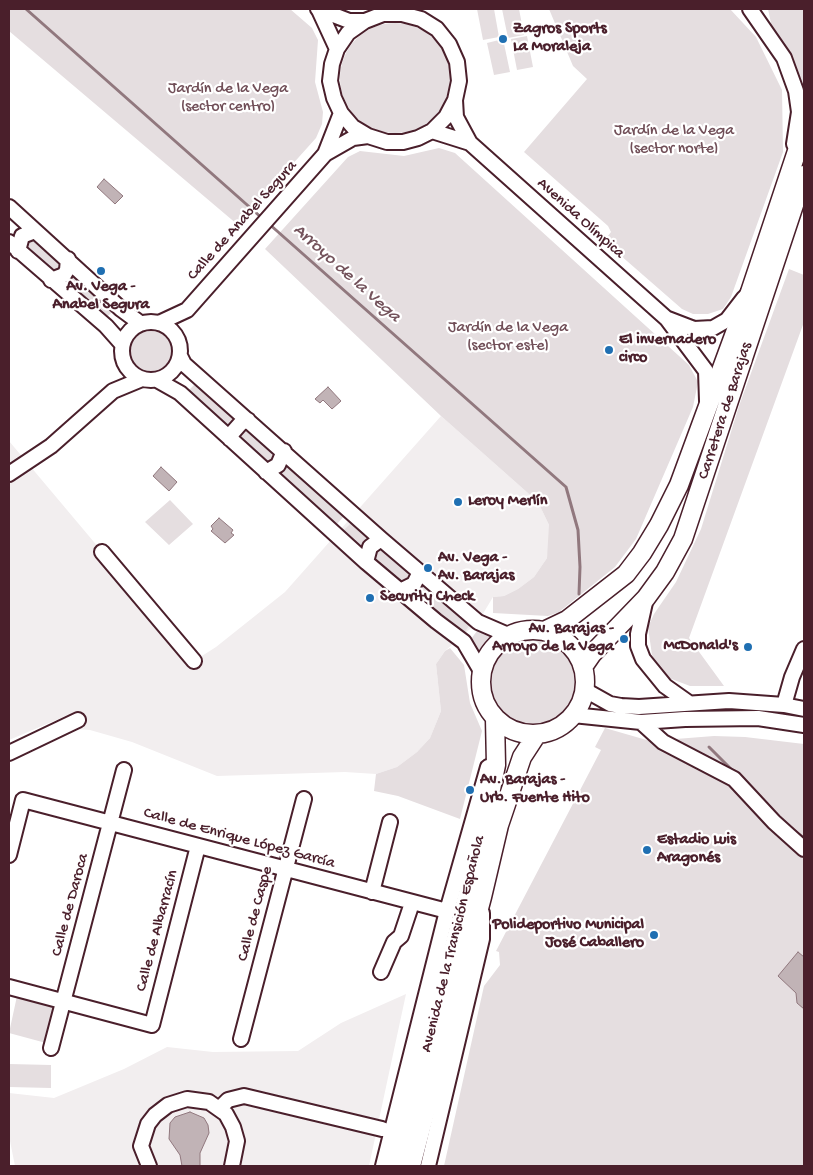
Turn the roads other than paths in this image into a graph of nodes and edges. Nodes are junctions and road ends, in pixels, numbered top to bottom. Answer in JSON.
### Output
{"nodes":[{"id":1,"x":318,"y":9,"type":"edge"},
{"id":2,"x":750,"y":9,"type":"edge"},
{"id":3,"x":763,"y":9,"type":"edge"},
{"id":4,"x":365,"y":21,"type":"junction"},
{"id":5,"x":337,"y":49,"type":"junction"},
{"id":6,"x":778,"y":49,"type":"junction"},
{"id":7,"x":455,"y":100,"type":"junction"},
{"id":8,"x":341,"y":113,"type":"junction"},
{"id":9,"x":804,"y":130,"type":"edge"},
{"id":10,"x":432,"y":131,"type":"junction"},
{"id":11,"x":368,"y":136,"type":"junction"},
{"id":12,"x":470,"y":143,"type":"junction"},
{"id":13,"x":325,"y":154,"type":"junction"},
{"id":14,"x":796,"y":178,"type":"edge"},
{"id":15,"x":9,"y":207,"type":"edge"},
{"id":16,"x":35,"y":231,"type":"junction"},
{"id":17,"x":14,"y":246,"type":"edge"},
{"id":18,"x":68,"y":259,"type":"junction"},
{"id":19,"x":51,"y":280,"type":"junction"},
{"id":20,"x":750,"y":292,"type":"junction"},
{"id":21,"x":187,"y":310,"type":"junction"},
{"id":22,"x":667,"y":319,"type":"junction"},
{"id":23,"x":159,"y":322,"type":"junction"},
{"id":24,"x":140,"y":323,"type":"junction"},
{"id":25,"x":179,"y":342,"type":"junction"},
{"id":26,"x":122,"y":344,"type":"junction"},
{"id":27,"x":180,"y":356,"type":"junction"},
{"id":28,"x":124,"y":364,"type":"junction"},
{"id":29,"x":142,"y":379,"type":"junction"},
{"id":30,"x":157,"y":380,"type":"junction"},
{"id":31,"x":113,"y":391,"type":"junction"},
{"id":32,"x":248,"y":420,"type":"junction"},
{"id":33,"x":702,"y":424,"type":"junction"},
{"id":34,"x":230,"y":440,"type":"junction"},
{"id":35,"x":284,"y":451,"type":"junction"},
{"id":36,"x":266,"y":472,"type":"junction"},
{"id":37,"x":9,"y":474,"type":"edge"},
{"id":38,"x":381,"y":539,"type":"junction"},
{"id":39,"x":102,"y":552,"type":"dead end"},
{"id":40,"x":366,"y":562,"type":"junction"},
{"id":41,"x":420,"y":572,"type":"junction"},
{"id":42,"x":400,"y":591,"type":"junction"},
{"id":43,"x":646,"y":598,"type":"junction"},
{"id":44,"x":544,"y":631,"type":"junction"},
{"id":45,"x":508,"y":635,"type":"junction"},
{"id":46,"x":804,"y":649,"type":"edge"},
{"id":47,"x":194,"y":661,"type":"dead end"},
{"id":48,"x":588,"y":661,"type":"junction"},
{"id":49,"x":481,"y":671,"type":"junction"},
{"id":50,"x":585,"y":690,"type":"junction"},
{"id":51,"x":689,"y":702,"type":"junction"},
{"id":52,"x":784,"y":705,"type":"junction"},
{"id":53,"x":804,"y":709,"type":"edge"},
{"id":54,"x":492,"y":714,"type":"junction"},
{"id":55,"x":573,"y":715,"type":"junction"},
{"id":56,"x":78,"y":720,"type":"dead end"},
{"id":57,"x":641,"y":722,"type":"junction"},
{"id":58,"x":804,"y":725,"type":"edge"},
{"id":59,"x":537,"y":734,"type":"junction"},
{"id":60,"x":9,"y":753,"type":"edge"},
{"id":61,"x":124,"y":770,"type":"dead end"},
{"id":62,"x":304,"y":799,"type":"dead end"},
{"id":63,"x":390,"y":822,"type":"dead end"},
{"id":64,"x":110,"y":823,"type":"junction"},
{"id":65,"x":198,"y":846,"type":"junction"},
{"id":66,"x":804,"y":850,"type":"edge"},
{"id":67,"x":9,"y":855,"type":"edge"},
{"id":68,"x":286,"y":870,"type":"junction"},
{"id":69,"x":372,"y":892,"type":"junction"},
{"id":70,"x":482,"y":897,"type":"junction"},
{"id":71,"x":412,"y":904,"type":"junction"},
{"id":72,"x":447,"y":911,"type":"junction"},
{"id":73,"x":381,"y":972,"type":"dead end"},
{"id":74,"x":9,"y":987,"type":"edge"},
{"id":75,"x":63,"y":1002,"type":"junction"},
{"id":76,"x":241,"y":1039,"type":"dead end"},
{"id":77,"x":51,"y":1048,"type":"dead end"},
{"id":78,"x":220,"y":1108,"type":"junction"},
{"id":79,"x":382,"y":1129,"type":"dead end"},
{"id":80,"x":149,"y":1166,"type":"edge"},
{"id":81,"x":232,"y":1166,"type":"edge"},
{"id":82,"x":383,"y":1166,"type":"edge"},
{"id":83,"x":396,"y":1166,"type":"edge"},
{"id":84,"x":411,"y":1166,"type":"edge"},
{"id":85,"x":428,"y":1166,"type":"edge"}],
"edges":[{"from":1,"to":4,"type":"street"},
{"from":1,"to":5,"type":"street"},
{"from":2,"to":6,"type":"street"},
{"from":3,"to":6,"type":"street"},
{"from":4,"to":5,"type":"street"},
{"from":4,"to":7,"type":"street"},
{"from":5,"to":8,"type":"street"},
{"from":6,"to":14,"type":"street"},
{"from":7,"to":10,"type":"street"},
{"from":7,"to":12,"type":"street","name":"Avenida Olímpica"},
{"from":8,"to":11,"type":"street"},
{"from":8,"to":13,"type":"street","name":"Calle de Anabel Segura"},
{"from":9,"to":14,"type":"main road","name":"Carretera de Barajas"},
{"from":10,"to":11,"type":"street"},
{"from":10,"to":12,"type":"street","name":"Avenida Olímpica"},
{"from":11,"to":13,"type":"street","name":"Calle de Anabel Segura"},
{"from":12,"to":22,"type":"street","name":"Avenida Olímpica"},
{"from":13,"to":21,"type":"street","name":"Calle de Anabel Segura"},
{"from":14,"to":20,"type":"main road"},
{"from":14,"to":43,"type":"main road","name":"Carretera de Barajas"},
{"from":15,"to":16,"type":"street"},
{"from":16,"to":17,"type":"street"},
{"from":16,"to":18,"type":"street"},
{"from":17,"to":19,"type":"street"},
{"from":18,"to":19,"type":"street"},
{"from":18,"to":24,"type":"street"},
{"from":19,"to":26,"type":"street"},
{"from":20,"to":22,"type":"street","name":"Avenida Olímpica"},
{"from":20,"to":33,"type":"main road"},
{"from":21,"to":23,"type":"street","name":"Calle de Anabel Segura"},
{"from":21,"to":25,"type":"street","name":"Calle de Anabel Segura"},
{"from":22,"to":33,"type":"street","name":"Avenida Olímpica"},
{"from":23,"to":24,"type":"street"},
{"from":23,"to":25,"type":"street"},
{"from":24,"to":26,"type":"street"},
{"from":25,"to":27,"type":"street"},
{"from":26,"to":28,"type":"street"},
{"from":27,"to":30,"type":"street"},
{"from":27,"to":32,"type":"street"},
{"from":28,"to":29,"type":"street"},
{"from":28,"to":31,"type":"street"},
{"from":29,"to":30,"type":"street"},
{"from":29,"to":31,"type":"street"},
{"from":30,"to":34,"type":"street"},
{"from":31,"to":37,"type":"street"},
{"from":32,"to":34,"type":"street"},
{"from":32,"to":35,"type":"street"},
{"from":33,"to":44,"type":"main road"},
{"from":34,"to":36,"type":"street"},
{"from":35,"to":36,"type":"street"},
{"from":35,"to":38,"type":"street"},
{"from":36,"to":40,"type":"street"},
{"from":38,"to":40,"type":"street"},
{"from":38,"to":41,"type":"street"},
{"from":39,"to":47,"type":"street"},
{"from":40,"to":42,"type":"street"},
{"from":41,"to":42,"type":"street"},
{"from":41,"to":45,"type":"street"},
{"from":42,"to":49,"type":"street"},
{"from":43,"to":48,"type":"main road","name":"Carretera de Barajas"},
{"from":43,"to":51,"type":"street"},
{"from":44,"to":45,"type":"main road"},
{"from":44,"to":48,"type":"main road"},
{"from":45,"to":49,"type":"main road"},
{"from":46,"to":52,"type":"street"},
{"from":48,"to":50,"type":"main road"},
{"from":49,"to":54,"type":"main road"},
{"from":50,"to":51,"type":"street"},
{"from":50,"to":55,"type":"main road"},
{"from":51,"to":52,"type":"street"},
{"from":52,"to":53,"type":"street"},
{"from":54,"to":59,"type":"main road"},
{"from":54,"to":72,"type":"street"},
{"from":54,"to":83,"type":"main road","name":"Avenida de la Transición Española"},
{"from":55,"to":57,"type":"street"},
{"from":55,"to":59,"type":"main road"},
{"from":56,"to":60,"type":"street"},
{"from":57,"to":58,"type":"street"},
{"from":57,"to":66,"type":"street"},
{"from":59,"to":70,"type":"main road","name":"Avenida de la Transición Española"},
{"from":61,"to":64,"type":"street","name":"Calle de Daroca"},
{"from":62,"to":68,"type":"street","name":"Calle de Caspe"},
{"from":63,"to":69,"type":"street"},
{"from":64,"to":65,"type":"street","name":"Calle de Enrique López García"},
{"from":64,"to":67,"type":"street","name":"Calle de Enrique López García"},
{"from":64,"to":75,"type":"street","name":"Calle de Daroca"},
{"from":65,"to":68,"type":"street","name":"Calle de Enrique López García"},
{"from":65,"to":75,"type":"street","name":"Calle de Albarracín"},
{"from":68,"to":69,"type":"street","name":"Calle de Enrique López García"},
{"from":68,"to":76,"type":"street","name":"Calle de Caspe"},
{"from":69,"to":71,"type":"street","name":"Calle de Enrique López García"},
{"from":70,"to":84,"type":"main road","name":"Avenida de la Transición Española"},
{"from":70,"to":85,"type":"street"},
{"from":71,"to":72,"type":"street","name":"Calle de Enrique López García"},
{"from":71,"to":73,"type":"street"},
{"from":72,"to":82,"type":"street"},
{"from":74,"to":75,"type":"street"},
{"from":75,"to":77,"type":"street","name":"Calle de Daroca"},
{"from":78,"to":79,"type":"street"},
{"from":78,"to":80,"type":"street"},
{"from":78,"to":81,"type":"street"}]}
